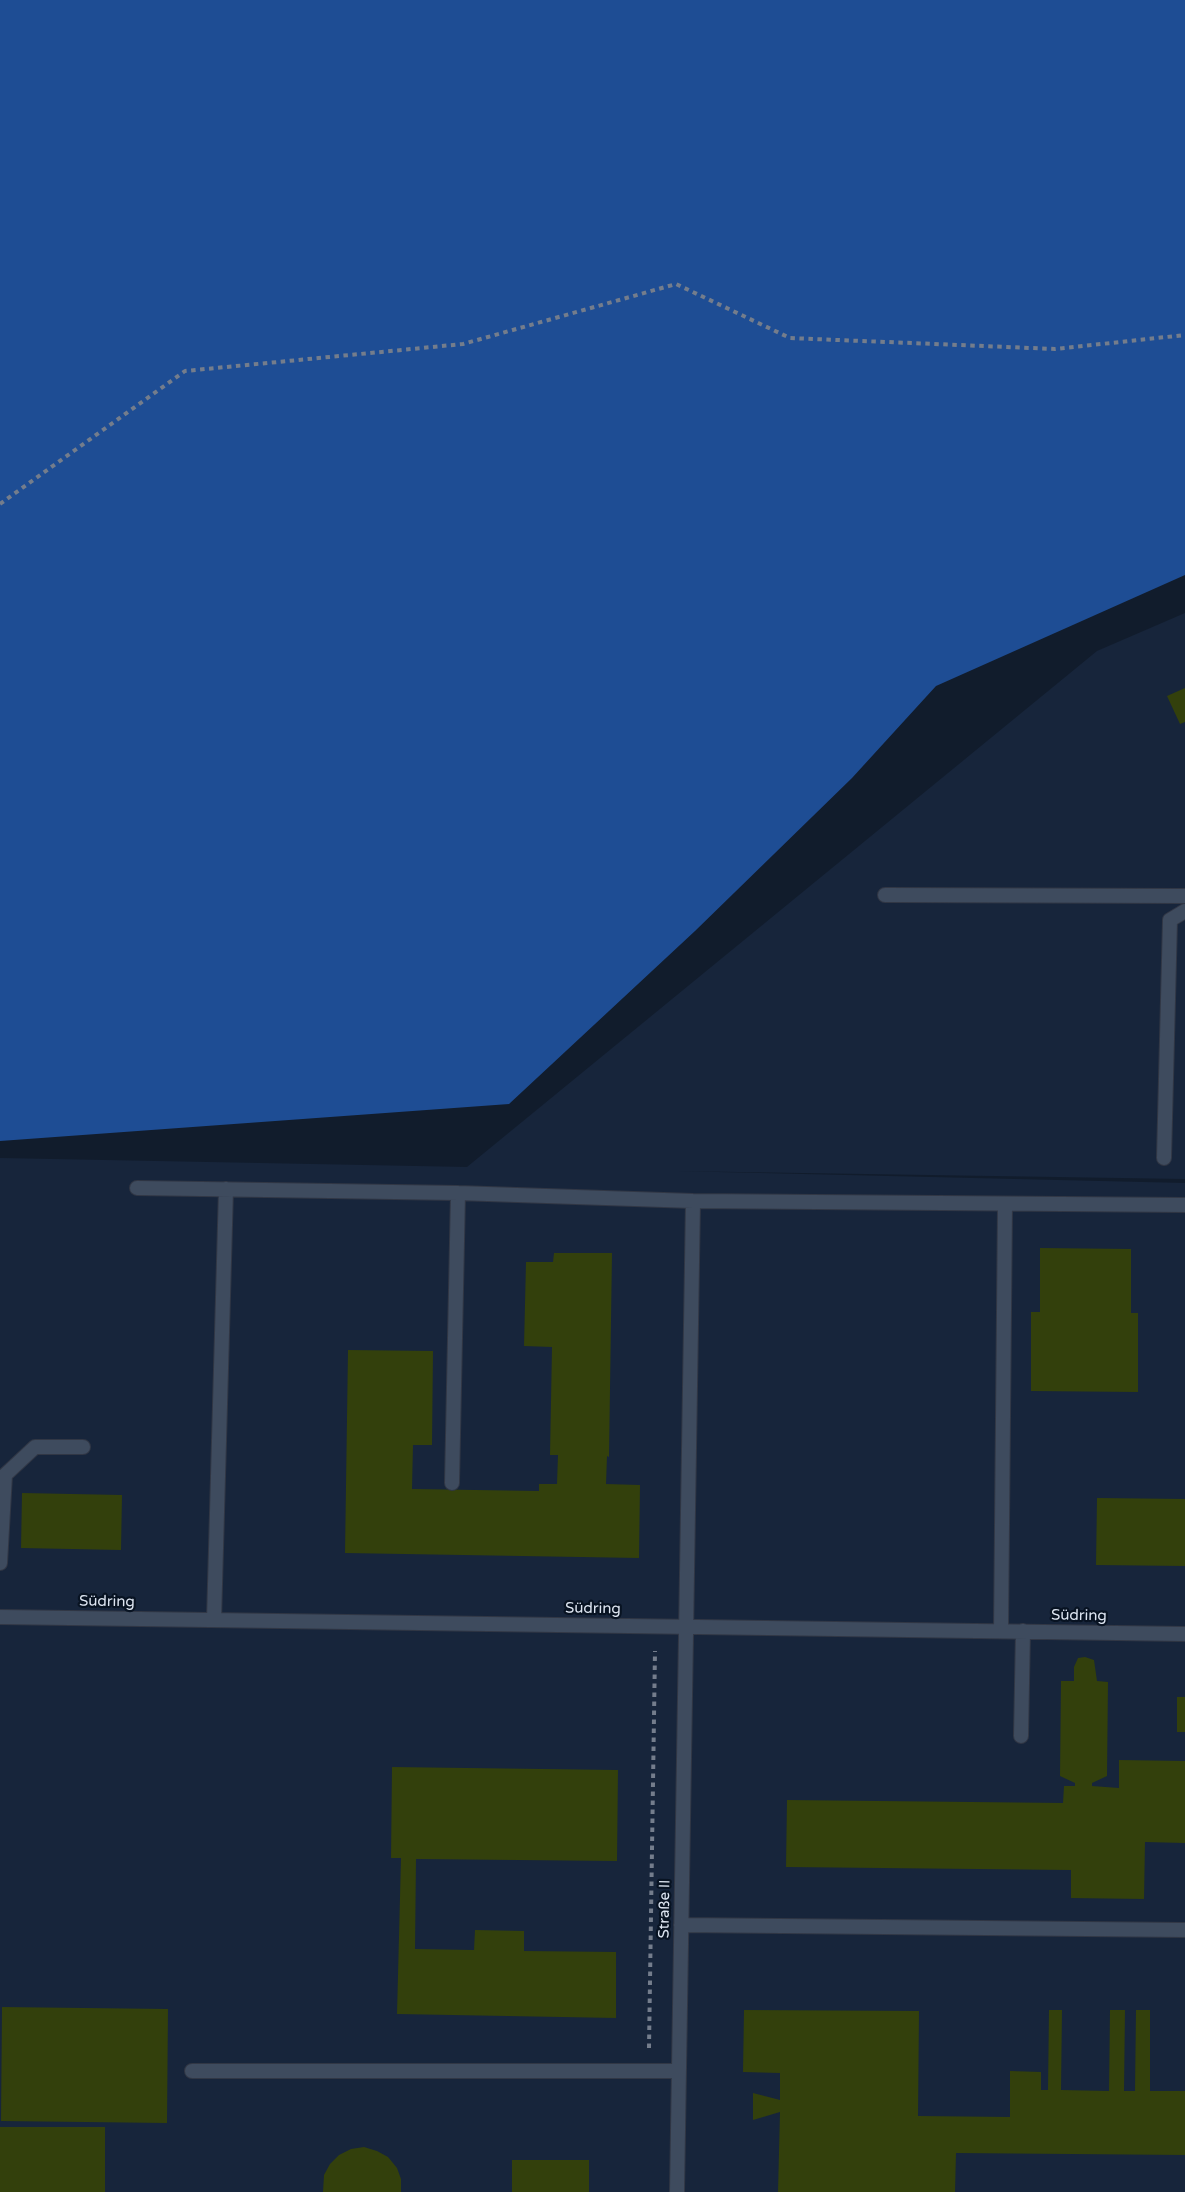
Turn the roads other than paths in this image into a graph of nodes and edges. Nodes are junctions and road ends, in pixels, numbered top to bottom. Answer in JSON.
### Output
{"nodes":[{"id":1,"x":885,"y":895,"type":"dead end"},
{"id":2,"x":1185,"y":896,"type":"edge"},
{"id":3,"x":1185,"y":911,"type":"edge"},
{"id":4,"x":1164,"y":1158,"type":"dead end"},
{"id":5,"x":137,"y":1188,"type":"dead end"},
{"id":6,"x":226,"y":1190,"type":"junction"},
{"id":7,"x":458,"y":1193,"type":"junction"},
{"id":8,"x":693,"y":1201,"type":"junction"},
{"id":9,"x":1005,"y":1204,"type":"junction"},
{"id":10,"x":1185,"y":1205,"type":"edge"},
{"id":11,"x":83,"y":1447,"type":"dead end"},
{"id":12,"x":452,"y":1483,"type":"dead end"},
{"id":13,"x":0,"y":1563,"type":"edge"},
{"id":14,"x":0,"y":1617,"type":"edge"},
{"id":15,"x":214,"y":1620,"type":"junction"},
{"id":16,"x":685,"y":1627,"type":"junction"},
{"id":17,"x":1001,"y":1631,"type":"junction"},
{"id":18,"x":1023,"y":1631,"type":"junction"},
{"id":19,"x":1185,"y":1634,"type":"edge"},
{"id":20,"x":1021,"y":1737,"type":"dead end"},
{"id":21,"x":681,"y":1925,"type":"junction"},
{"id":22,"x":1185,"y":1930,"type":"edge"},
{"id":23,"x":192,"y":2071,"type":"dead end"},
{"id":24,"x":678,"y":2071,"type":"junction"},
{"id":25,"x":677,"y":2192,"type":"edge"}],
"edges":[{"from":1,"to":2,"type":"lane"},
{"from":3,"to":4,"type":"lane"},
{"from":5,"to":6,"type":"lane"},
{"from":6,"to":7,"type":"lane"},
{"from":6,"to":15,"type":"lane"},
{"from":7,"to":8,"type":"lane"},
{"from":7,"to":12,"type":"lane"},
{"from":8,"to":9,"type":"lane"},
{"from":8,"to":16,"type":"lane","name":"Straße II"},
{"from":9,"to":10,"type":"lane"},
{"from":9,"to":17,"type":"lane"},
{"from":11,"to":13,"type":"lane"},
{"from":14,"to":15,"type":"lane","name":"Südring"},
{"from":15,"to":16,"type":"lane","name":"Südring"},
{"from":16,"to":17,"type":"lane","name":"Südring"},
{"from":16,"to":21,"type":"lane","name":"Straße II"},
{"from":17,"to":18,"type":"lane","name":"Südring"},
{"from":18,"to":19,"type":"lane","name":"Südring"},
{"from":18,"to":20,"type":"lane"},
{"from":21,"to":22,"type":"lane"},
{"from":21,"to":24,"type":"lane","name":"Straße II"},
{"from":23,"to":24,"type":"lane"},
{"from":24,"to":25,"type":"lane","name":"Straße II"}]}
